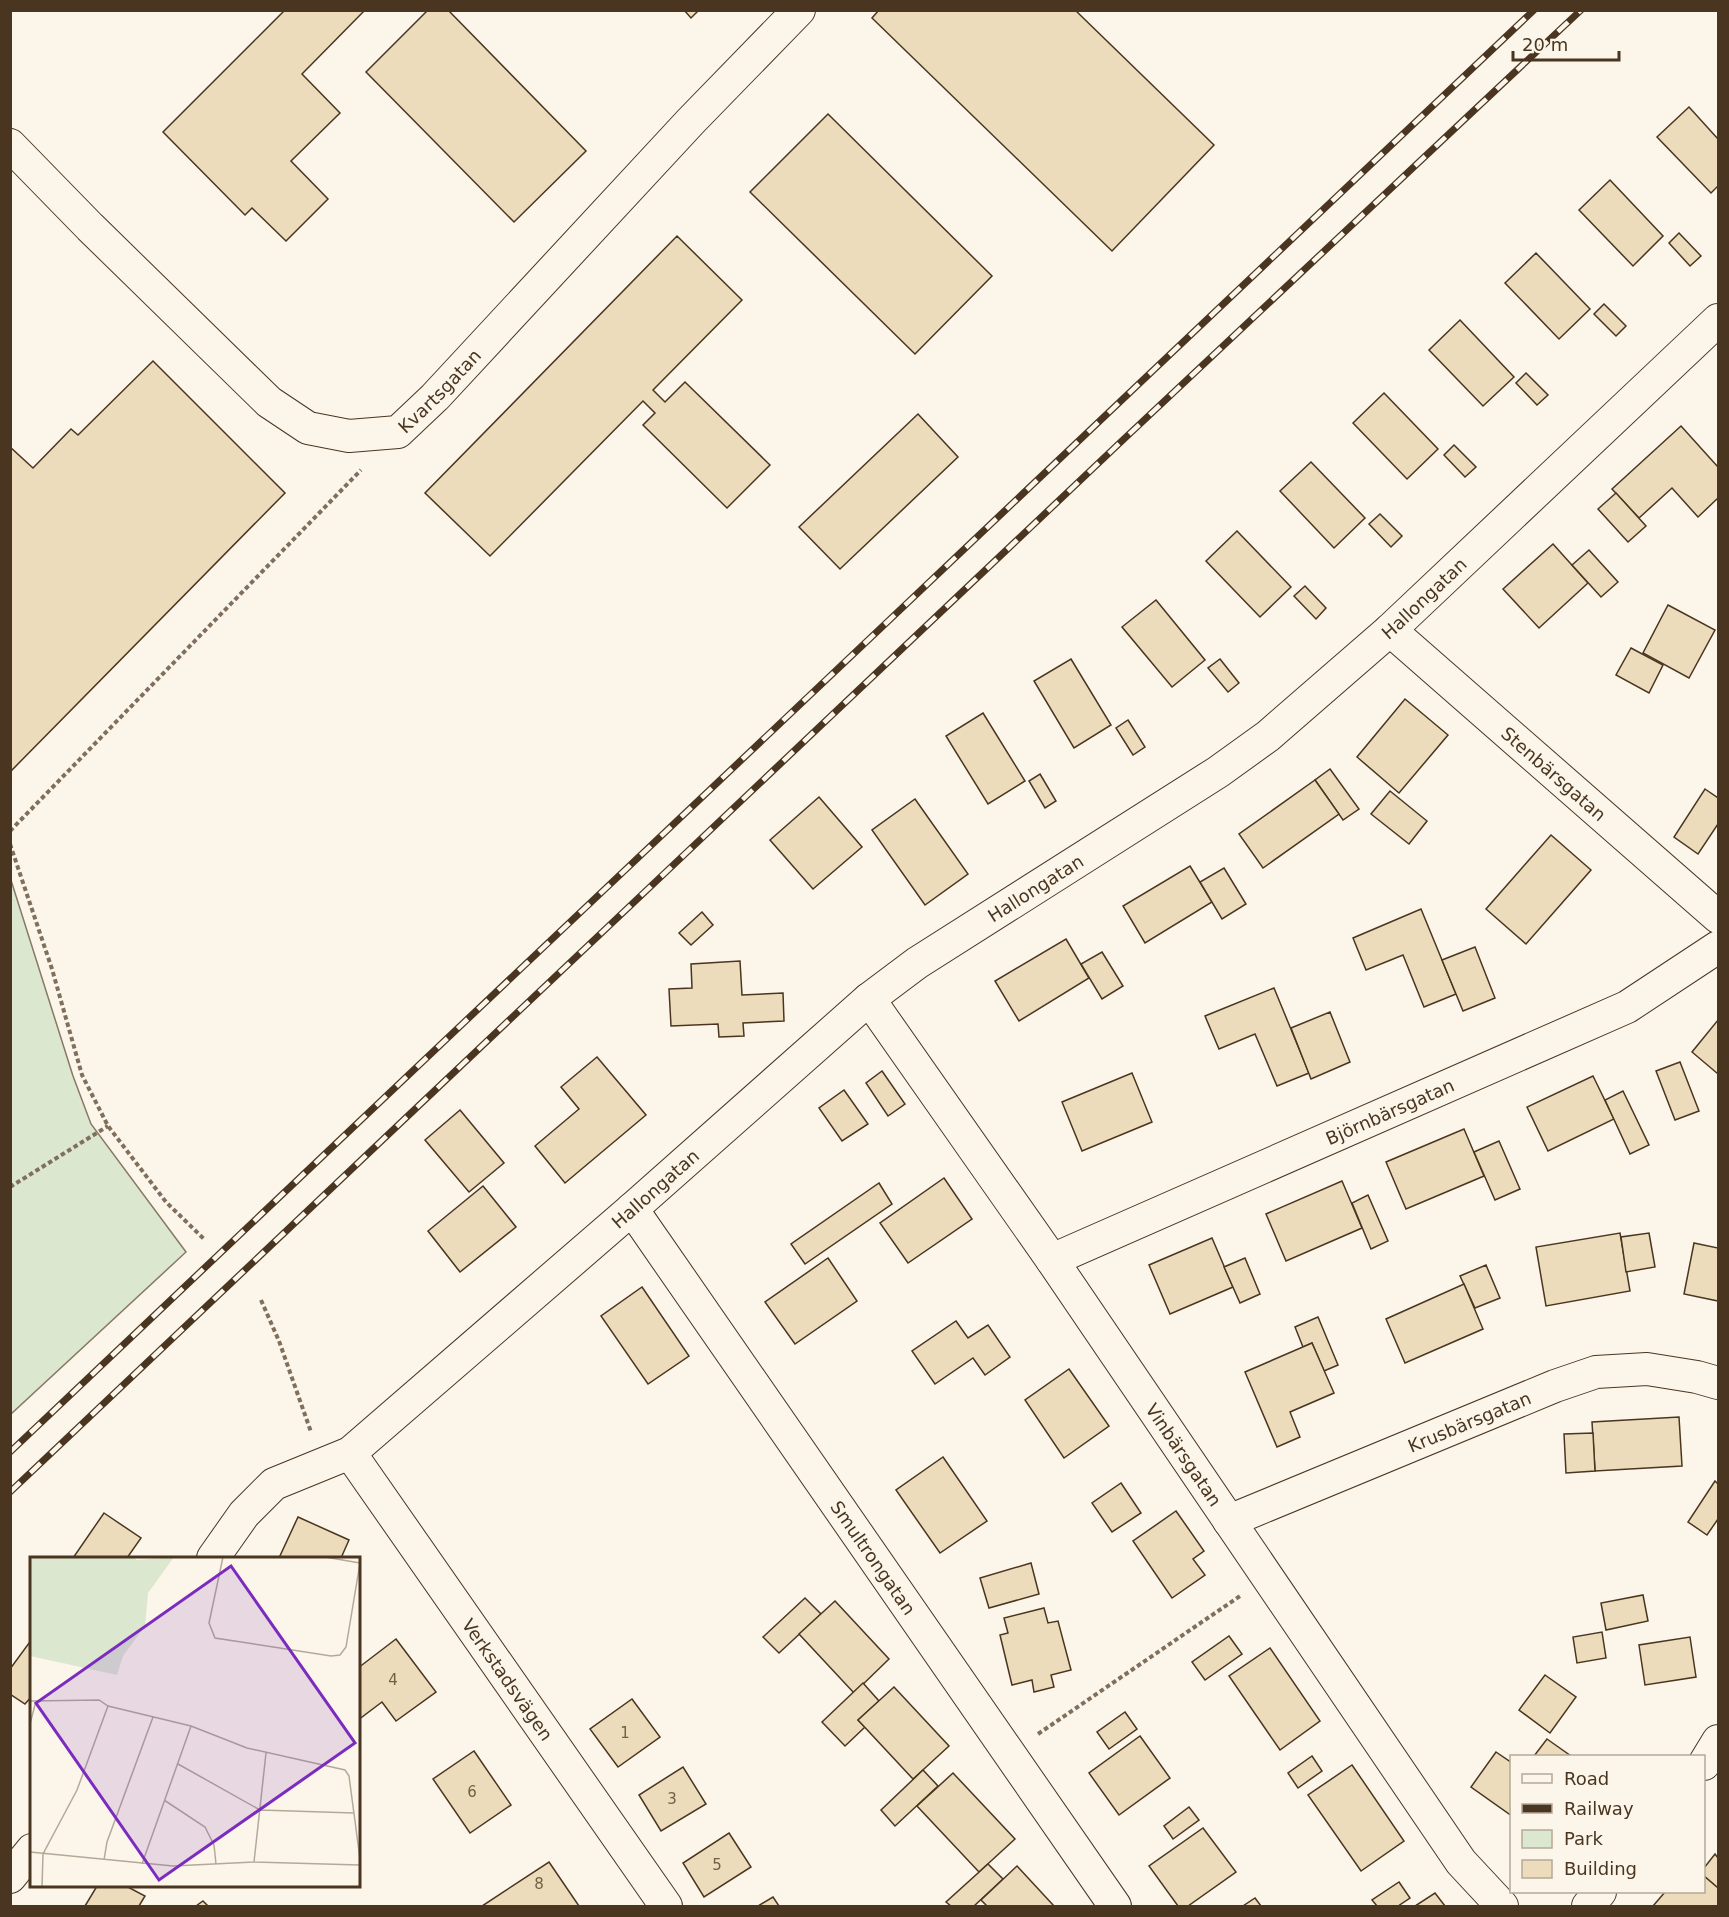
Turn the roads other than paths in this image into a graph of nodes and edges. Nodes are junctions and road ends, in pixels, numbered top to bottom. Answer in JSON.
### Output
{"nodes":[{"id":1,"x":799,"y":10,"type":"edge"},
{"id":2,"x":10,"y":145,"type":"edge"},
{"id":3,"x":1719,"y":321,"type":"edge"},
{"id":4,"x":1390,"y":630,"type":"junction"},
{"id":5,"x":1719,"y":917,"type":"edge"},
{"id":6,"x":1719,"y":947,"type":"edge"},
{"id":7,"x":869,"y":999,"type":"junction"},
{"id":8,"x":632,"y":1209,"type":"junction"},
{"id":9,"x":1052,"y":1260,"type":"junction"},
{"id":10,"x":1719,"y":1383,"type":"edge"},
{"id":11,"x":350,"y":1453,"type":"junction"},
{"id":12,"x":1229,"y":1521,"type":"junction"},
{"id":13,"x":214,"y":1557,"type":"edge"},
{"id":14,"x":1719,"y":1741,"type":"edge"},
{"id":15,"x":1705,"y":1762,"type":"edge"},
{"id":16,"x":30,"y":1852,"type":"edge"},
{"id":17,"x":10,"y":1877,"type":"edge"},
{"id":18,"x":1599,"y":1893,"type":"edge"},
{"id":19,"x":666,"y":1906,"type":"edge"},
{"id":20,"x":1115,"y":1906,"type":"edge"},
{"id":21,"x":1502,"y":1906,"type":"edge"},
{"id":22,"x":1588,"y":1906,"type":"edge"}],
"edges":[{"from":1,"to":2,"type":"street","name":"Kvartsgatan"},
{"from":3,"to":4,"type":"street","name":"Hallongatan"},
{"from":4,"to":5,"type":"street","name":"Stenbärsgatan"},
{"from":4,"to":7,"type":"street","name":"Hallongatan"},
{"from":6,"to":9,"type":"street","name":"Björnbärsgatan"},
{"from":7,"to":8,"type":"street","name":"Hallongatan"},
{"from":7,"to":9,"type":"street","name":"Vinbärsgatan"},
{"from":8,"to":11,"type":"street","name":"Hallongatan"},
{"from":8,"to":20,"type":"street","name":"Smultrongatan"},
{"from":9,"to":12,"type":"street","name":"Vinbärsgatan"},
{"from":10,"to":12,"type":"street","name":"Krusbärsgatan"},
{"from":11,"to":13,"type":"street"},
{"from":11,"to":19,"type":"street","name":"Verkstadsvägen"},
{"from":12,"to":21,"type":"street","name":"Vinbärsgatan"},
{"from":14,"to":15,"type":"street"},
{"from":16,"to":17,"type":"street"},
{"from":18,"to":22,"type":"street"}]}
